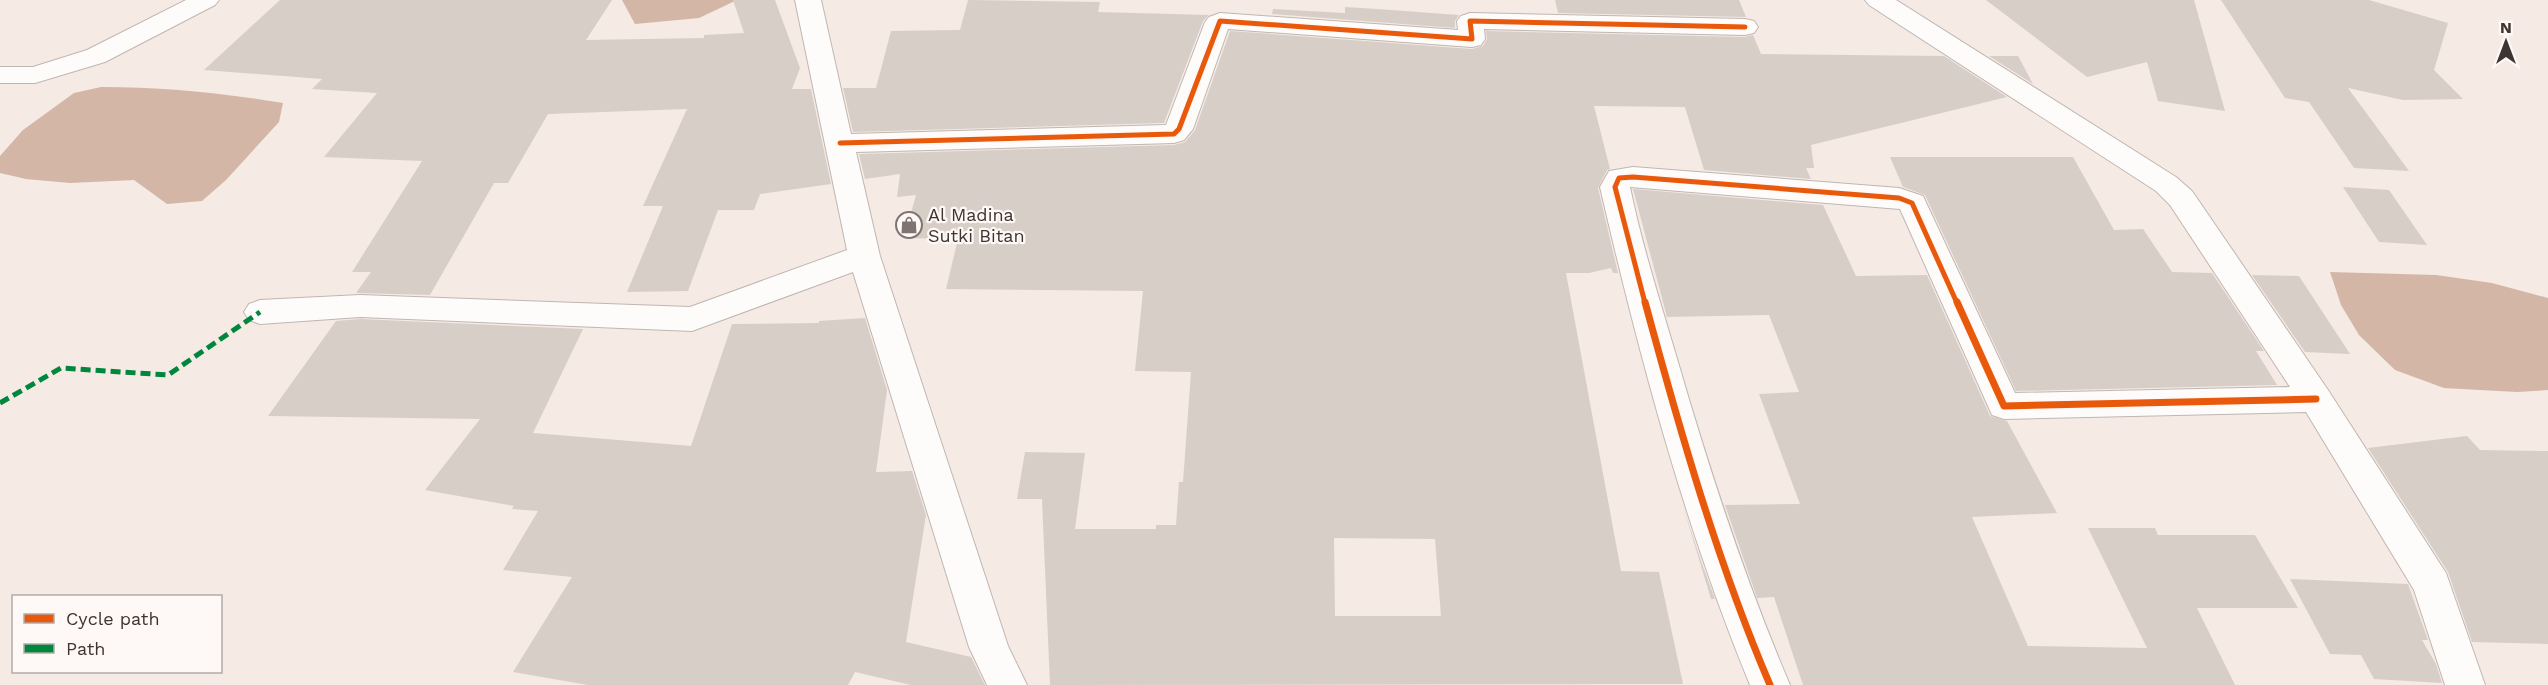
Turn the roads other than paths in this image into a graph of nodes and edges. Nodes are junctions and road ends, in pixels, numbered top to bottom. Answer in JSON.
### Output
{"nodes":[{"id":1,"x":206,"y":0,"type":"edge"},
{"id":2,"x":808,"y":0,"type":"edge"},
{"id":3,"x":1878,"y":0,"type":"edge"},
{"id":4,"x":1745,"y":27,"type":"dead end"},
{"id":5,"x":0,"y":75,"type":"edge"},
{"id":6,"x":840,"y":143,"type":"junction"},
{"id":7,"x":864,"y":256,"type":"junction"},
{"id":8,"x":260,"y":312,"type":"dead end"},
{"id":9,"x":2316,"y":399,"type":"junction"},
{"id":10,"x":1007,"y":685,"type":"edge"},
{"id":11,"x":1770,"y":685,"type":"edge"},
{"id":12,"x":2465,"y":685,"type":"edge"}],
"edges":[{"from":1,"to":5,"type":"street"},
{"from":2,"to":6,"type":"street"},
{"from":3,"to":9,"type":"street"},
{"from":4,"to":6,"type":"street"},
{"from":6,"to":7,"type":"street"},
{"from":7,"to":8,"type":"street"},
{"from":7,"to":10,"type":"street"},
{"from":9,"to":11,"type":"street"},
{"from":9,"to":12,"type":"street"}]}
